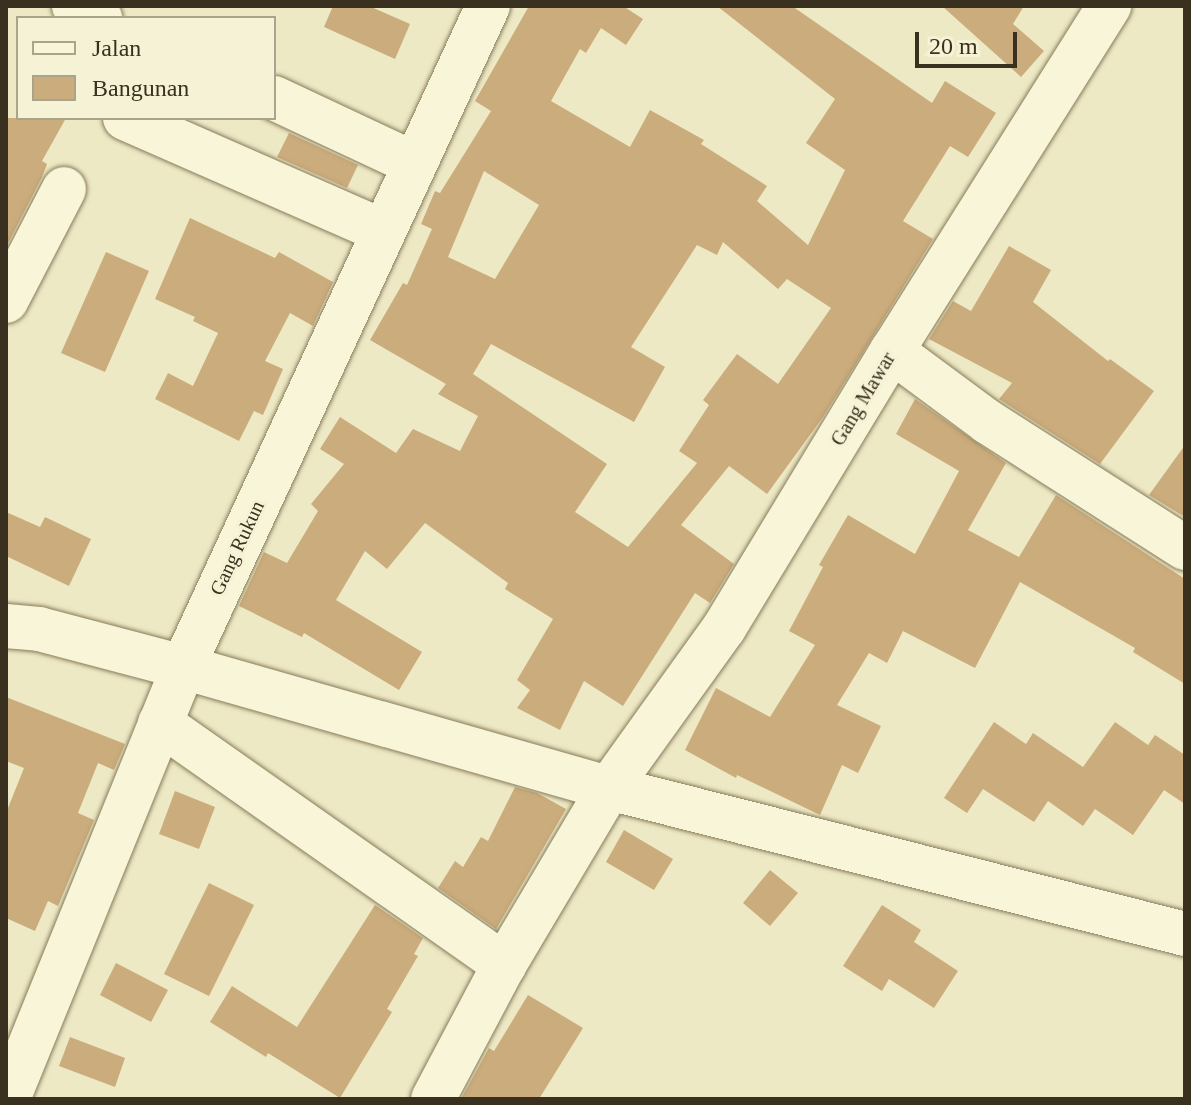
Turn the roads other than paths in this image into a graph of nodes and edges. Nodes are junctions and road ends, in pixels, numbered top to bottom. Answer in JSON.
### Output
{"nodes":[{"id":1,"x":74,"y":6,"type":"edge"},
{"id":2,"x":488,"y":6,"type":"edge"},
{"id":3,"x":1109,"y":6,"type":"edge"},
{"id":4,"x":96,"y":16,"type":"edge"},
{"id":5,"x":276,"y":99,"type":"edge"},
{"id":6,"x":130,"y":120,"type":"edge"},
{"id":7,"x":413,"y":163,"type":"junction"},
{"id":8,"x":64,"y":189,"type":"dead end"},
{"id":9,"x":383,"y":231,"type":"junction"},
{"id":10,"x":6,"y":301,"type":"edge"},
{"id":11,"x":892,"y":351,"type":"junction"},
{"id":12,"x":1185,"y":548,"type":"edge"},
{"id":13,"x":17,"y":623,"type":"edge"},
{"id":14,"x":183,"y":667,"type":"junction"},
{"id":15,"x":160,"y":723,"type":"junction"},
{"id":16,"x":609,"y":788,"type":"junction"},
{"id":17,"x":1185,"y":934,"type":"edge"},
{"id":18,"x":504,"y":965,"type":"junction"},
{"id":19,"x":8,"y":1099,"type":"edge"},
{"id":20,"x":433,"y":1099,"type":"edge"}],
"edges":[{"from":1,"to":4,"type":"street"},
{"from":2,"to":7,"type":"street","name":"Gang Rukun"},
{"from":3,"to":11,"type":"street","name":"Gang Mawar"},
{"from":5,"to":7,"type":"street"},
{"from":6,"to":9,"type":"street"},
{"from":7,"to":9,"type":"street","name":"Gang Rukun"},
{"from":8,"to":10,"type":"street"},
{"from":9,"to":14,"type":"street","name":"Gang Rukun"},
{"from":11,"to":12,"type":"street"},
{"from":11,"to":16,"type":"street","name":"Gang Mawar"},
{"from":13,"to":14,"type":"street"},
{"from":14,"to":15,"type":"street","name":"Gang Rukun"},
{"from":14,"to":16,"type":"street"},
{"from":15,"to":18,"type":"street"},
{"from":15,"to":19,"type":"street","name":"Gang Rukun"},
{"from":16,"to":17,"type":"street"},
{"from":16,"to":18,"type":"street","name":"Gang Mawar"},
{"from":18,"to":20,"type":"street","name":"Gang Mawar"}]}
